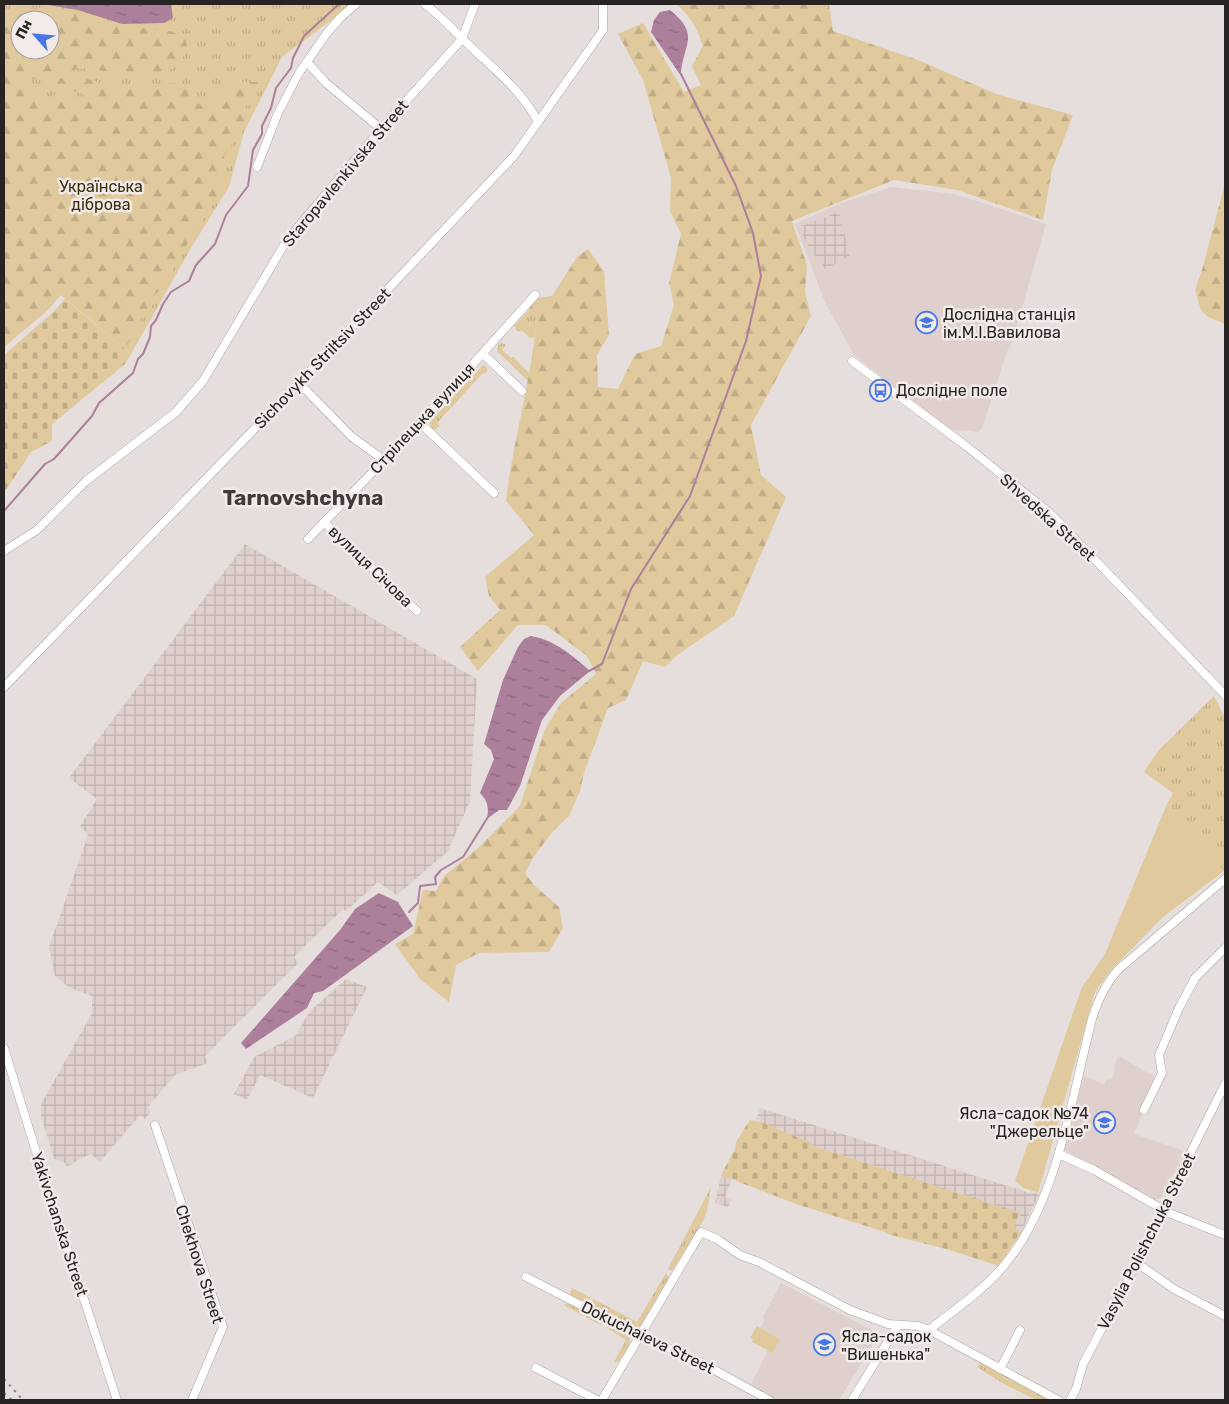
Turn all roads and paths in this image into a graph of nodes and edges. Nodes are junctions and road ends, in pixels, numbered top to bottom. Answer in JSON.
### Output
{"nodes":[{"id":1,"x":356,"y":4,"type":"edge"},
{"id":2,"x":425,"y":4,"type":"edge"},
{"id":3,"x":475,"y":4,"type":"edge"},
{"id":4,"x":602,"y":4,"type":"edge"},
{"id":5,"x":462,"y":39,"type":"junction"},
{"id":6,"x":306,"y":62,"type":"junction"},
{"id":7,"x":538,"y":122,"type":"junction"},
{"id":8,"x":381,"y":129,"type":"junction"},
{"id":9,"x":257,"y":167,"type":"dead end"},
{"id":10,"x":535,"y":296,"type":"dead end"},
{"id":11,"x":483,"y":354,"type":"junction"},
{"id":12,"x":852,"y":361,"type":"dead end"},
{"id":13,"x":299,"y":382,"type":"junction"},
{"id":14,"x":522,"y":391,"type":"dead end"},
{"id":15,"x":420,"y":423,"type":"junction"},
{"id":16,"x":384,"y":460,"type":"junction"},
{"id":17,"x":494,"y":493,"type":"dead end"},
{"id":18,"x":324,"y":522,"type":"junction"},
{"id":19,"x":308,"y":539,"type":"dead end"},
{"id":20,"x":4,"y":551,"type":"edge"},
{"id":21,"x":417,"y":611,"type":"dead end"},
{"id":22,"x":4,"y":687,"type":"edge"},
{"id":23,"x":1225,"y":695,"type":"edge"},
{"id":24,"x":1225,"y":879,"type":"edge"},
{"id":25,"x":1225,"y":948,"type":"edge"},
{"id":26,"x":4,"y":1048,"type":"edge"},
{"id":27,"x":1225,"y":1084,"type":"edge"},
{"id":28,"x":1144,"y":1110,"type":"dead end"},
{"id":29,"x":155,"y":1125,"type":"dead end"},
{"id":30,"x":1059,"y":1154,"type":"junction"},
{"id":31,"x":1164,"y":1211,"type":"junction"},
{"id":32,"x":1225,"y":1235,"type":"edge"},
{"id":33,"x":1137,"y":1263,"type":"junction"},
{"id":34,"x":526,"y":1277,"type":"dead end"},
{"id":35,"x":1225,"y":1316,"type":"edge"},
{"id":36,"x":898,"y":1325,"type":"junction"},
{"id":37,"x":929,"y":1330,"type":"junction"},
{"id":38,"x":1020,"y":1330,"type":"dead end"},
{"id":39,"x":641,"y":1336,"type":"junction"},
{"id":40,"x":536,"y":1368,"type":"dead end"},
{"id":41,"x":1000,"y":1368,"type":"junction"},
{"id":42,"x":117,"y":1400,"type":"edge"},
{"id":43,"x":192,"y":1400,"type":"edge"},
{"id":44,"x":597,"y":1400,"type":"edge"},
{"id":45,"x":602,"y":1400,"type":"edge"},
{"id":46,"x":769,"y":1400,"type":"edge"},
{"id":47,"x":852,"y":1400,"type":"edge"},
{"id":48,"x":1058,"y":1400,"type":"edge"},
{"id":49,"x":1070,"y":1400,"type":"edge"}],
"edges":[{"from":1,"to":6,"type":"street"},
{"from":2,"to":5,"type":"street"},
{"from":3,"to":5,"type":"street","name":"Staropavlenkivska Street"},
{"from":4,"to":7,"type":"street","name":"Sichovykh Striltsiv Street"},
{"from":5,"to":7,"type":"street"},
{"from":5,"to":8,"type":"street","name":"Staropavlenkivska Street"},
{"from":6,"to":8,"type":"street"},
{"from":6,"to":9,"type":"street"},
{"from":7,"to":13,"type":"street","name":"Sichovykh Striltsiv Street"},
{"from":8,"to":20,"type":"street","name":"Staropavlenkivska Street"},
{"from":10,"to":11,"type":"street","name":"Стрілецька вулиця"},
{"from":11,"to":14,"type":"street"},
{"from":11,"to":15,"type":"street","name":"Стрілецька вулиця"},
{"from":12,"to":23,"type":"street","name":"Shvedska Street"},
{"from":13,"to":16,"type":"street"},
{"from":13,"to":22,"type":"street","name":"Sichovykh Striltsiv Street"},
{"from":15,"to":16,"type":"street","name":"Стрілецька вулиця"},
{"from":15,"to":17,"type":"street"},
{"from":16,"to":18,"type":"street","name":"Стрілецька вулиця"},
{"from":18,"to":19,"type":"street","name":"Стрілецька вулиця"},
{"from":18,"to":21,"type":"street","name":"вулиця Січова"},
{"from":24,"to":30,"type":"street"},
{"from":25,"to":28,"type":"street"},
{"from":26,"to":42,"type":"street","name":"Yakivchanska Street"},
{"from":27,"to":31,"type":"street","name":"Vasylia Polishchuka Street"},
{"from":29,"to":43,"type":"street","name":"Chekhova Street"},
{"from":30,"to":31,"type":"street"},
{"from":30,"to":37,"type":"street"},
{"from":31,"to":32,"type":"street"},
{"from":31,"to":33,"type":"street","name":"Vasylia Polishchuka Street"},
{"from":33,"to":35,"type":"street"},
{"from":33,"to":49,"type":"street","name":"Vasylia Polishchuka Street"},
{"from":34,"to":39,"type":"street","name":"Dokuchaieva Street"},
{"from":36,"to":37,"type":"street"},
{"from":36,"to":39,"type":"street"},
{"from":36,"to":47,"type":"street"},
{"from":37,"to":41,"type":"street"},
{"from":38,"to":41,"type":"street"},
{"from":39,"to":45,"type":"street"},
{"from":39,"to":46,"type":"street","name":"Dokuchaieva Street"},
{"from":40,"to":44,"type":"street"},
{"from":41,"to":48,"type":"street"}]}
